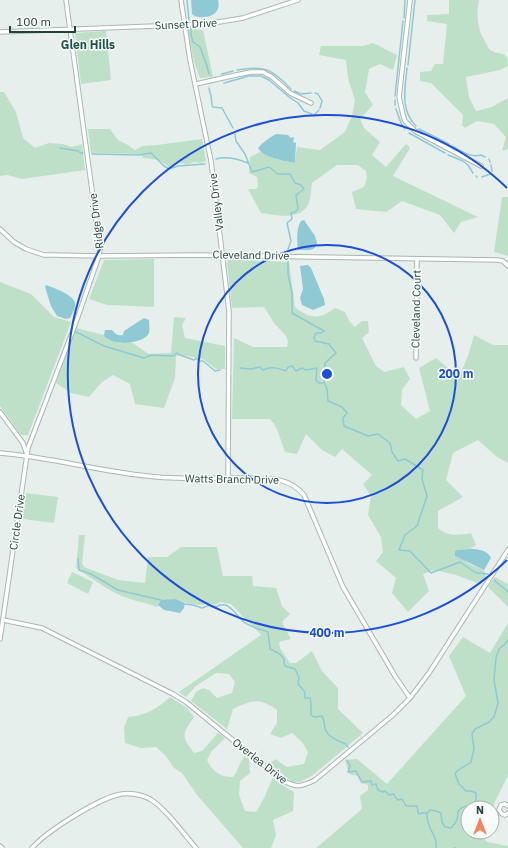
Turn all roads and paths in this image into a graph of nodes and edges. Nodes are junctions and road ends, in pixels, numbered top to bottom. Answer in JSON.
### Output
{"nodes":[{"id":1,"x":66,"y":0,"type":"edge"},
{"id":2,"x":180,"y":0,"type":"edge"},
{"id":3,"x":298,"y":0,"type":"edge"},
{"id":4,"x":410,"y":0,"type":"edge"},
{"id":5,"x":184,"y":25,"type":"junction"},
{"id":6,"x":70,"y":30,"type":"junction"},
{"id":7,"x":0,"y":32,"type":"edge"},
{"id":8,"x":196,"y":84,"type":"junction"},
{"id":9,"x":311,"y":103,"type":"dead end"},
{"id":10,"x":481,"y":166,"type":"dead end"},
{"id":11,"x":0,"y":229,"type":"edge"},
{"id":12,"x":222,"y":255,"type":"junction"},
{"id":13,"x":99,"y":256,"type":"junction"},
{"id":14,"x":417,"y":259,"type":"junction"},
{"id":15,"x":508,"y":266,"type":"edge"},
{"id":16,"x":416,"y":358,"type":"dead end"},
{"id":17,"x":0,"y":412,"type":"edge"},
{"id":18,"x":0,"y":452,"type":"edge"},
{"id":19,"x":27,"y":455,"type":"junction"},
{"id":20,"x":228,"y":478,"type":"junction"},
{"id":21,"x":508,"y":550,"type":"edge"},
{"id":22,"x":4,"y":620,"type":"junction"},
{"id":23,"x":0,"y":639,"type":"edge"},
{"id":24,"x":410,"y":698,"type":"junction"},
{"id":25,"x":508,"y":806,"type":"edge"},
{"id":26,"x":508,"y":813,"type":"edge"},
{"id":27,"x":32,"y":848,"type":"edge"},
{"id":28,"x":196,"y":848,"type":"edge"}],
"edges":[{"from":1,"to":6,"type":"street","name":"Ridge Drive"},
{"from":2,"to":5,"type":"street","name":"Valley Drive"},
{"from":3,"to":5,"type":"street","name":"Sunset Drive"},
{"from":4,"to":10,"type":"street"},
{"from":5,"to":6,"type":"street","name":"Sunset Drive"},
{"from":5,"to":8,"type":"street","name":"Valley Drive"},
{"from":6,"to":7,"type":"street","name":"Sunset Drive"},
{"from":6,"to":13,"type":"street","name":"Ridge Drive"},
{"from":8,"to":9,"type":"street"},
{"from":8,"to":12,"type":"street","name":"Valley Drive"},
{"from":11,"to":13,"type":"street","name":"Cleveland Drive"},
{"from":12,"to":13,"type":"street","name":"Cleveland Drive"},
{"from":12,"to":14,"type":"street","name":"Cleveland Drive"},
{"from":12,"to":20,"type":"street","name":"Valley Drive"},
{"from":13,"to":19,"type":"street","name":"Ridge Drive"},
{"from":14,"to":15,"type":"street","name":"Cleveland Drive"},
{"from":14,"to":16,"type":"street","name":"Cleveland Court"},
{"from":17,"to":19,"type":"street"},
{"from":18,"to":19,"type":"street","name":"Watts Branch Drive"},
{"from":19,"to":20,"type":"street","name":"Watts Branch Drive"},
{"from":19,"to":22,"type":"street","name":"Circle Drive"},
{"from":20,"to":24,"type":"street","name":"Watts Branch Drive"},
{"from":21,"to":24,"type":"street","name":"Overlea Drive"},
{"from":22,"to":23,"type":"street","name":"Circle Drive"},
{"from":22,"to":24,"type":"street","name":"Overlea Drive"},
{"from":25,"to":26,"type":"street"},
{"from":27,"to":28,"type":"street"}]}
